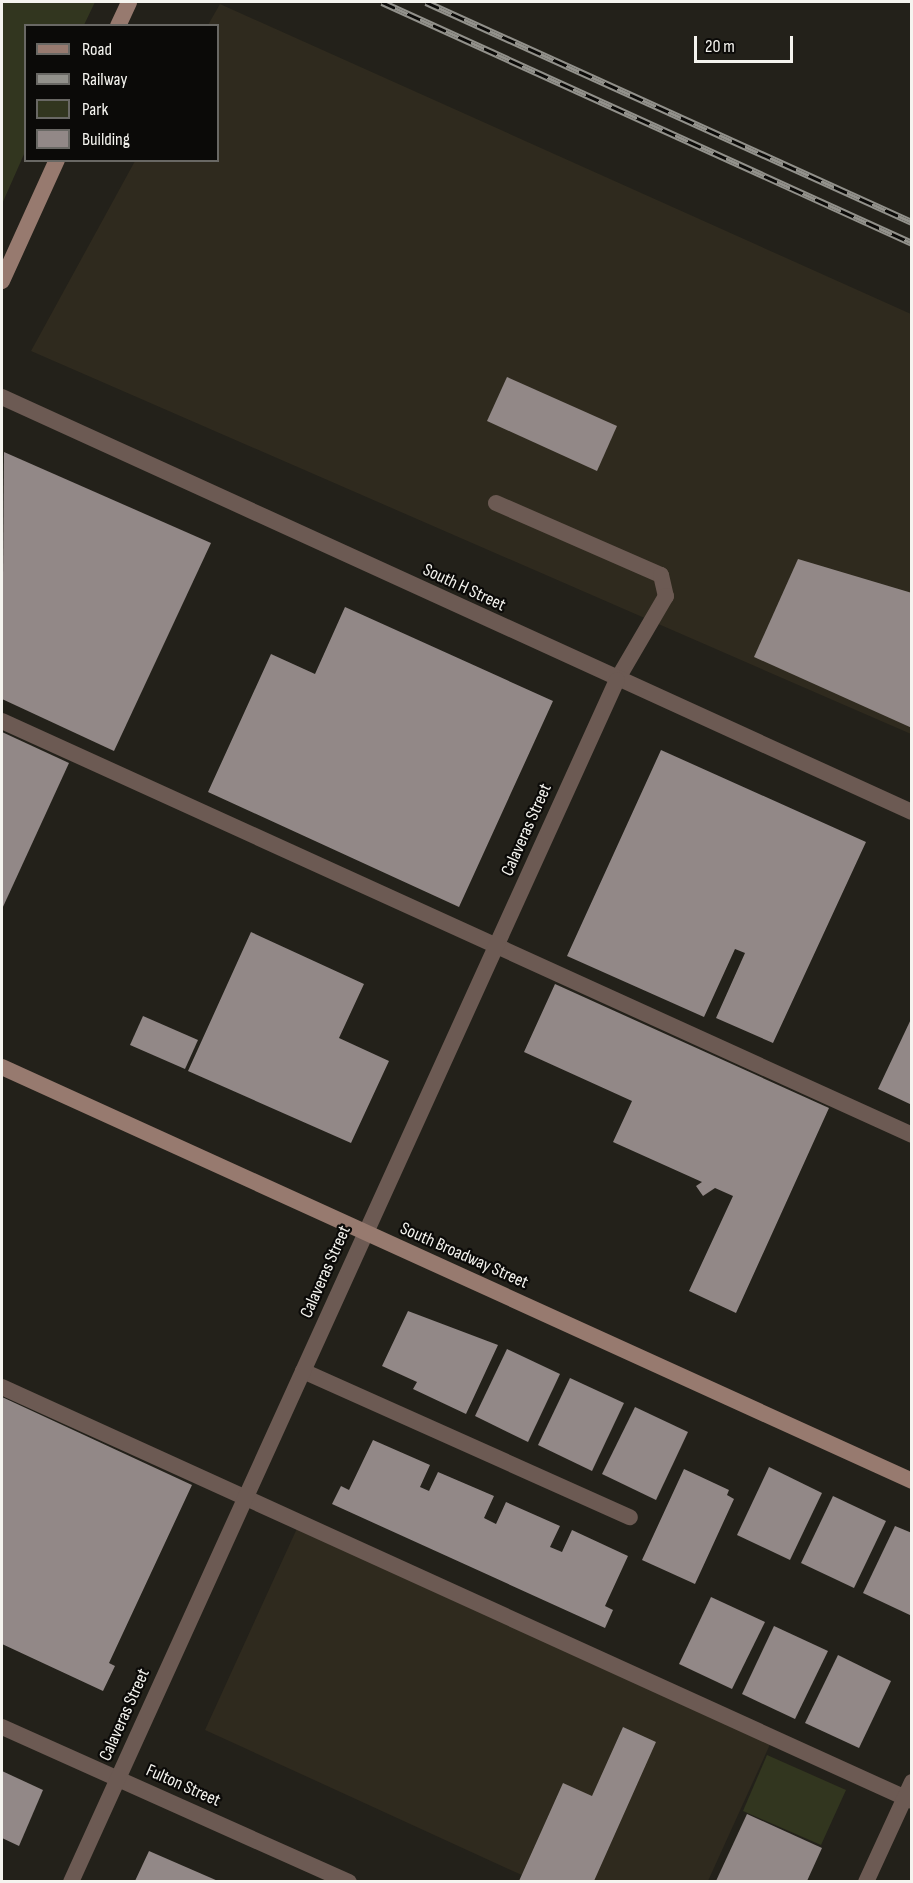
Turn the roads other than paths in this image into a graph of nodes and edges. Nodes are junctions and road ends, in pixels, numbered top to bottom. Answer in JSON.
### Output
{"nodes":[{"id":1,"x":129,"y":2,"type":"edge"},
{"id":2,"x":119,"y":24,"type":"edge"},
{"id":3,"x":56,"y":162,"type":"edge"},
{"id":4,"x":2,"y":281,"type":"edge"},
{"id":5,"x":2,"y":397,"type":"edge"},
{"id":6,"x":496,"y":503,"type":"dead end"},
{"id":7,"x":617,"y":680,"type":"junction"},
{"id":8,"x":2,"y":721,"type":"edge"},
{"id":9,"x":912,"y":812,"type":"edge"},
{"id":10,"x":495,"y":947,"type":"junction"},
{"id":11,"x":2,"y":1067,"type":"edge"},
{"id":12,"x":912,"y":1135,"type":"edge"},
{"id":13,"x":365,"y":1232,"type":"junction"},
{"id":14,"x":303,"y":1371,"type":"junction"},
{"id":15,"x":2,"y":1387,"type":"edge"},
{"id":16,"x":912,"y":1480,"type":"edge"},
{"id":17,"x":245,"y":1497,"type":"junction"},
{"id":18,"x":630,"y":1517,"type":"dead end"},
{"id":19,"x":2,"y":1727,"type":"edge"},
{"id":20,"x":117,"y":1779,"type":"junction"},
{"id":21,"x":912,"y":1782,"type":"edge"},
{"id":22,"x":908,"y":1800,"type":"edge"},
{"id":23,"x":71,"y":1881,"type":"edge"},
{"id":24,"x":349,"y":1881,"type":"edge"},
{"id":25,"x":866,"y":1881,"type":"edge"}],
"edges":[{"from":1,"to":2,"type":"main road"},
{"from":3,"to":4,"type":"main road"},
{"from":5,"to":7,"type":"street","name":"South H Street"},
{"from":6,"to":7,"type":"street","name":"Calaveras Street"},
{"from":7,"to":9,"type":"street","name":"South H Street"},
{"from":7,"to":10,"type":"street","name":"Calaveras Street"},
{"from":8,"to":10,"type":"street"},
{"from":10,"to":12,"type":"street"},
{"from":10,"to":13,"type":"street","name":"Calaveras Street"},
{"from":11,"to":13,"type":"main road","name":"South Broadway Street"},
{"from":13,"to":14,"type":"street","name":"Calaveras Street"},
{"from":13,"to":16,"type":"main road","name":"South Broadway Street"},
{"from":14,"to":17,"type":"street","name":"Calaveras Street"},
{"from":14,"to":18,"type":"street"},
{"from":15,"to":17,"type":"street"},
{"from":17,"to":20,"type":"street","name":"Calaveras Street"},
{"from":17,"to":22,"type":"street"},
{"from":19,"to":20,"type":"street","name":"Fulton Street"},
{"from":20,"to":23,"type":"street","name":"Calaveras Street"},
{"from":20,"to":24,"type":"street","name":"Fulton Street"},
{"from":21,"to":22,"type":"street"},
{"from":22,"to":25,"type":"street"}]}
